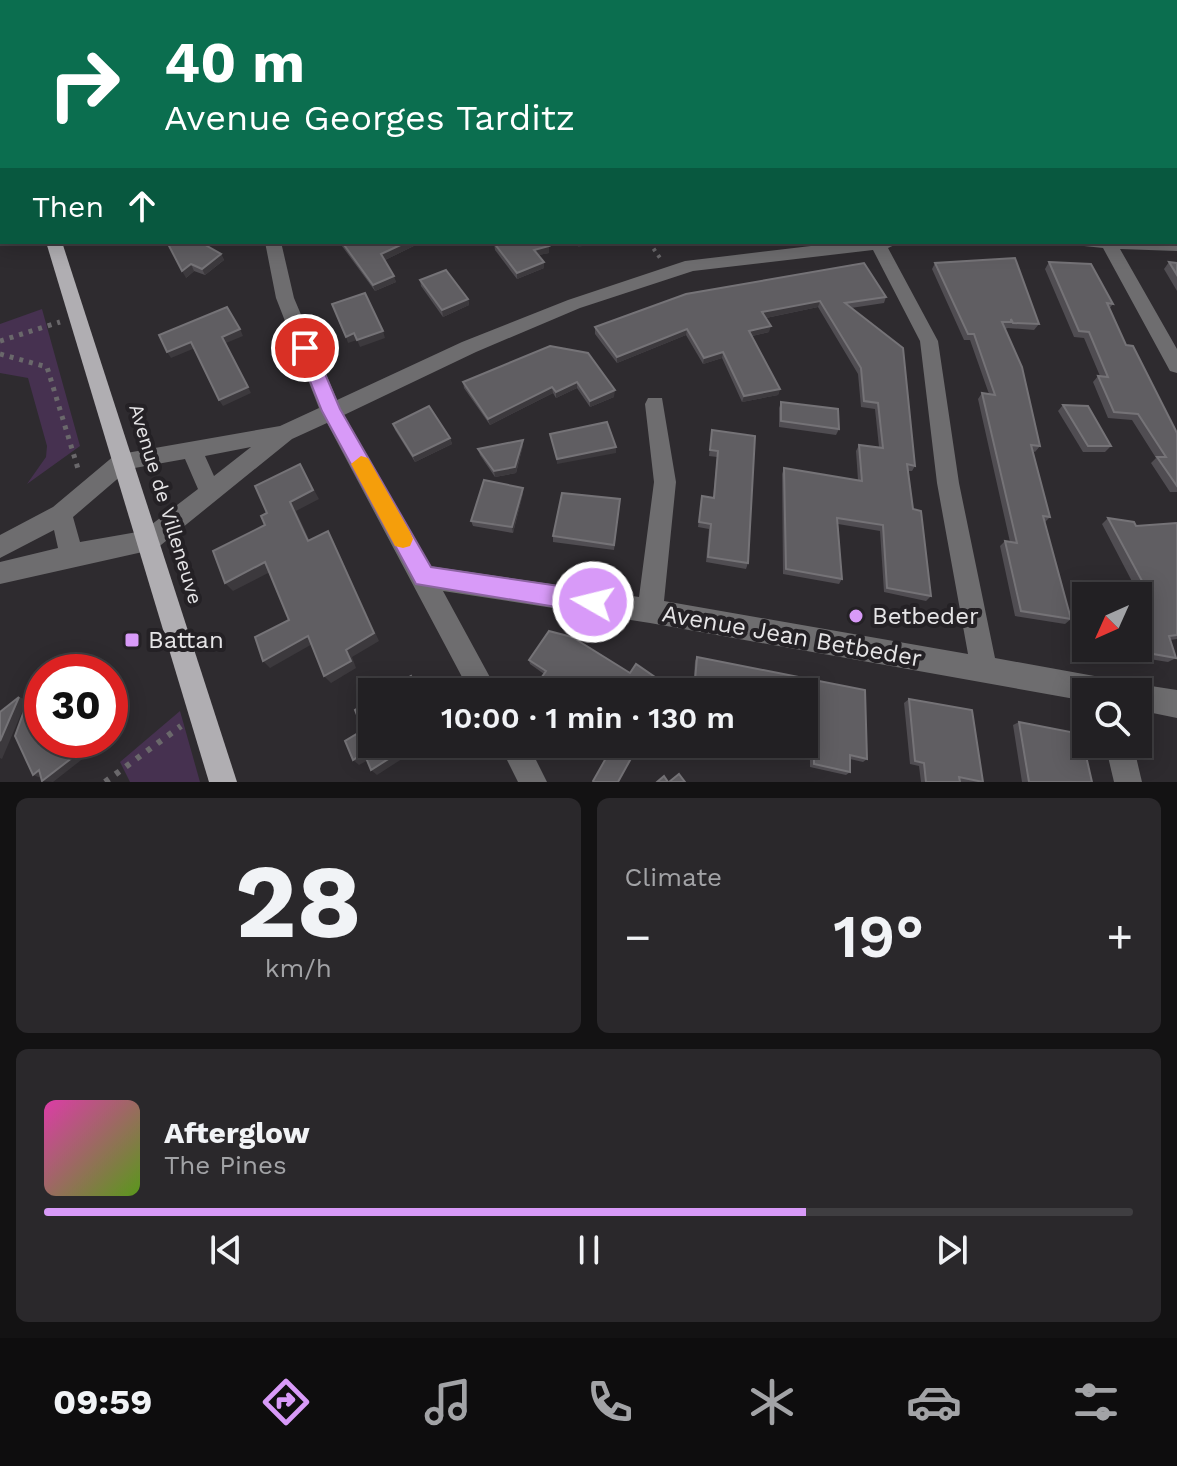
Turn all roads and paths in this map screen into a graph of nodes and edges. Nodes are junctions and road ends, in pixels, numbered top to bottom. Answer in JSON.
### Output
{"nodes":[{"id":1,"x":55,"y":244,"type":"edge"},
{"id":2,"x":273,"y":244,"type":"edge"},
{"id":3,"x":861,"y":244,"type":"edge"},
{"id":4,"x":878,"y":244,"type":"edge"},
{"id":5,"x":1109,"y":244,"type":"edge"},
{"id":6,"x":1142,"y":244,"type":"edge"},
{"id":7,"x":1177,"y":246,"type":"edge"},
{"id":8,"x":78,"y":316,"type":"junction"},
{"id":9,"x":0,"y":341,"type":"edge"},
{"id":10,"x":0,"y":354,"type":"edge"},
{"id":11,"x":1177,"y":366,"type":"edge"},
{"id":12,"x":655,"y":404,"type":"dead end"},
{"id":13,"x":331,"y":411,"type":"junction"},
{"id":14,"x":285,"y":433,"type":"junction"},
{"id":15,"x":192,"y":451,"type":"junction"},
{"id":16,"x":123,"y":461,"type":"junction"},
{"id":17,"x":209,"y":489,"type":"junction"},
{"id":18,"x":85,"y":493,"type":"junction"},
{"id":19,"x":61,"y":514,"type":"junction"},
{"id":20,"x":148,"y":541,"type":"junction"},
{"id":21,"x":0,"y":547,"type":"edge"},
{"id":22,"x":73,"y":558,"type":"junction"},
{"id":23,"x":0,"y":573,"type":"edge"},
{"id":24,"x":424,"y":577,"type":"junction"},
{"id":25,"x":650,"y":611,"type":"junction"},
{"id":26,"x":984,"y":670,"type":"junction"},
{"id":27,"x":478,"y":678,"type":"edge"},
{"id":28,"x":1072,"y":686,"type":"edge"},
{"id":29,"x":1152,"y":700,"type":"edge"},
{"id":30,"x":1177,"y":704,"type":"edge"},
{"id":31,"x":202,"y":714,"type":"junction"},
{"id":32,"x":520,"y":758,"type":"edge"},
{"id":33,"x":1122,"y":758,"type":"edge"},
{"id":34,"x":105,"y":782,"type":"edge"},
{"id":35,"x":223,"y":782,"type":"edge"},
{"id":36,"x":533,"y":782,"type":"edge"},
{"id":37,"x":1128,"y":782,"type":"edge"}],
"edges":[{"from":1,"to":8,"type":"main road","name":"Avenue de Villeneuve"},
{"from":2,"to":13,"type":"street"},
{"from":3,"to":13,"type":"street"},
{"from":4,"to":26,"type":"street"},
{"from":5,"to":11,"type":"street"},
{"from":6,"to":7,"type":"street"},
{"from":8,"to":9,"type":"path"},
{"from":8,"to":16,"type":"main road","name":"Avenue de Villeneuve"},
{"from":10,"to":18,"type":"path"},
{"from":12,"to":25,"type":"street"},
{"from":13,"to":14,"type":"street"},
{"from":13,"to":24,"type":"street"},
{"from":14,"to":15,"type":"street"},
{"from":14,"to":17,"type":"street"},
{"from":15,"to":16,"type":"street"},
{"from":15,"to":17,"type":"street"},
{"from":16,"to":18,"type":"street"},
{"from":16,"to":20,"type":"main road","name":"Avenue de Villeneuve"},
{"from":17,"to":20,"type":"street"},
{"from":18,"to":19,"type":"street"},
{"from":19,"to":21,"type":"street"},
{"from":19,"to":22,"type":"street"},
{"from":20,"to":22,"type":"street"},
{"from":20,"to":31,"type":"main road","name":"Avenue de Villeneuve"},
{"from":22,"to":23,"type":"street"},
{"from":24,"to":25,"type":"street","name":"Avenue Jean Betbeder"},
{"from":24,"to":27,"type":"street"},
{"from":25,"to":26,"type":"street","name":"Avenue Jean Betbeder"},
{"from":26,"to":28,"type":"street","name":"Avenue Jean Betbeder"},
{"from":29,"to":30,"type":"street"},
{"from":31,"to":34,"type":"path"},
{"from":31,"to":35,"type":"main road","name":"Avenue de Villeneuve"},
{"from":32,"to":36,"type":"street"},
{"from":33,"to":37,"type":"street"}]}
